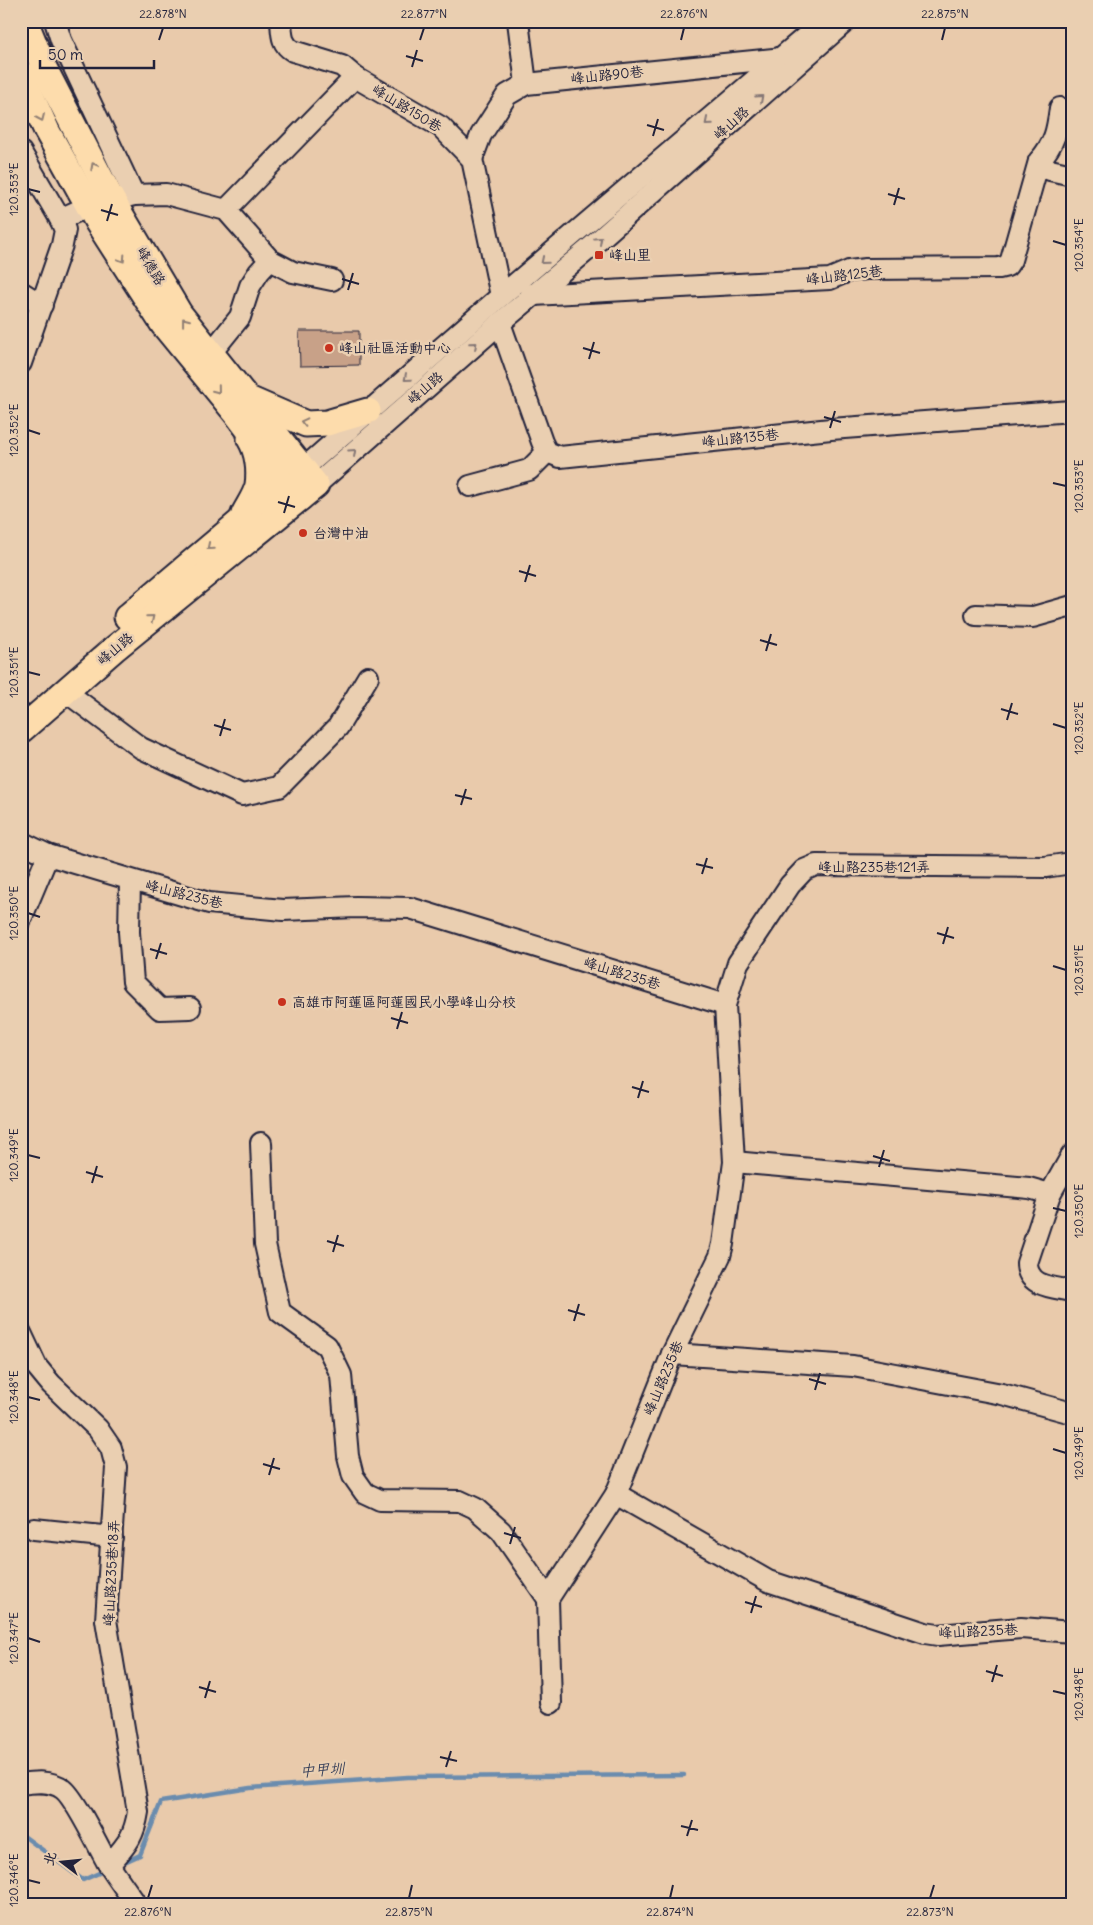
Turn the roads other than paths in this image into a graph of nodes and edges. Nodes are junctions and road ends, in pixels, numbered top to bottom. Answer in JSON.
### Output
{"nodes":[{"id":1,"x":25,"y":21,"type":"edge"},
{"id":2,"x":55,"y":21,"type":"edge"},
{"id":3,"x":280,"y":21,"type":"edge"},
{"id":4,"x":518,"y":21,"type":"edge"},
{"id":5,"x":824,"y":21,"type":"edge"},
{"id":6,"x":846,"y":21,"type":"edge"},
{"id":7,"x":783,"y":58,"type":"junction"},
{"id":8,"x":21,"y":74,"type":"edge"},
{"id":9,"x":355,"y":77,"type":"junction"},
{"id":10,"x":526,"y":84,"type":"junction"},
{"id":11,"x":1060,"y":108,"type":"dead end"},
{"id":12,"x":21,"y":152,"type":"edge"},
{"id":13,"x":472,"y":159,"type":"junction"},
{"id":14,"x":1040,"y":161,"type":"junction"},
{"id":15,"x":1072,"y":175,"type":"edge"},
{"id":16,"x":112,"y":200,"type":"junction"},
{"id":17,"x":226,"y":210,"type":"junction"},
{"id":18,"x":60,"y":219,"type":"junction"},
{"id":19,"x":270,"y":260,"type":"junction"},
{"id":20,"x":332,"y":280,"type":"dead end"},
{"id":21,"x":525,"y":289,"type":"junction"},
{"id":22,"x":21,"y":292,"type":"edge"},
{"id":23,"x":501,"y":296,"type":"junction"},
{"id":24,"x":42,"y":305,"type":"junction"},
{"id":25,"x":500,"y":323,"type":"junction"},
{"id":26,"x":211,"y":353,"type":"junction"},
{"id":27,"x":21,"y":363,"type":"edge"},
{"id":28,"x":242,"y":406,"type":"junction"},
{"id":29,"x":368,"y":411,"type":"junction"},
{"id":30,"x":1072,"y":411,"type":"edge"},
{"id":31,"x":547,"y":452,"type":"junction"},
{"id":32,"x":302,"y":484,"type":"junction"},
{"id":33,"x":470,"y":486,"type":"dead end"},
{"id":34,"x":241,"y":520,"type":"junction"},
{"id":35,"x":1072,"y":606,"type":"edge"},
{"id":36,"x":976,"y":615,"type":"dead end"},
{"id":37,"x":368,"y":677,"type":"dead end"},
{"id":38,"x":65,"y":691,"type":"junction"},
{"id":39,"x":21,"y":707,"type":"edge"},
{"id":40,"x":21,"y":730,"type":"edge"},
{"id":41,"x":21,"y":842,"type":"edge"},
{"id":42,"x":48,"y":855,"type":"junction"},
{"id":43,"x":1072,"y":863,"type":"edge"},
{"id":44,"x":130,"y":880,"type":"junction"},
{"id":45,"x":21,"y":919,"type":"edge"},
{"id":46,"x":725,"y":1004,"type":"junction"},
{"id":47,"x":190,"y":1008,"type":"dead end"},
{"id":48,"x":261,"y":1142,"type":"dead end"},
{"id":49,"x":1072,"y":1155,"type":"edge"},
{"id":50,"x":734,"y":1162,"type":"junction"},
{"id":51,"x":1050,"y":1194,"type":"junction"},
{"id":52,"x":1072,"y":1291,"type":"edge"},
{"id":53,"x":21,"y":1333,"type":"edge"},
{"id":54,"x":672,"y":1354,"type":"junction"},
{"id":55,"x":1072,"y":1413,"type":"edge"},
{"id":56,"x":616,"y":1494,"type":"junction"},
{"id":57,"x":34,"y":1529,"type":"dead end"},
{"id":58,"x":112,"y":1536,"type":"junction"},
{"id":59,"x":548,"y":1599,"type":"junction"},
{"id":60,"x":1072,"y":1632,"type":"edge"},
{"id":61,"x":551,"y":1703,"type":"dead end"},
{"id":62,"x":21,"y":1784,"type":"edge"},
{"id":63,"x":111,"y":1868,"type":"junction"},
{"id":64,"x":136,"y":1904,"type":"edge"}],
"edges":[{"from":16,"to":1,"type":"main road","name":"峰德路","one_way":true},
{"from":2,"to":16,"type":"street"},
{"from":3,"to":9,"type":"street","name":"峰山路150巷"},
{"from":4,"to":10,"type":"street"},
{"from":5,"to":7,"type":"street","name":"峰山路"},
{"from":21,"to":6,"type":"street","name":"峰山路","one_way":true},
{"from":7,"to":10,"type":"street","name":"峰山路90巷"},
{"from":7,"to":21,"type":"street","name":"峰山路","one_way":true},
{"from":8,"to":16,"type":"main road","name":"峰德路","one_way":true},
{"from":9,"to":13,"type":"street","name":"峰山路150巷"},
{"from":9,"to":17,"type":"street"},
{"from":10,"to":13,"type":"street","name":"峰山路90巷"},
{"from":11,"to":14,"type":"street","name":"峰山路125巷"},
{"from":12,"to":18,"type":"street"},
{"from":13,"to":23,"type":"street"},
{"from":14,"to":15,"type":"street"},
{"from":14,"to":21,"type":"street","name":"峰山路125巷"},
{"from":16,"to":17,"type":"street"},
{"from":16,"to":18,"type":"street"},
{"from":26,"to":16,"type":"main road","name":"峰德路","one_way":true},
{"from":16,"to":28,"type":"main road","name":"峰德路","one_way":true},
{"from":17,"to":19,"type":"street"},
{"from":18,"to":24,"type":"street"},
{"from":19,"to":20,"type":"street"},
{"from":19,"to":26,"type":"street"},
{"from":21,"to":23,"type":"street","name":"峰山路"},
{"from":21,"to":25,"type":"street","name":"峰山路"},
{"from":22,"to":24,"type":"street"},
{"from":23,"to":29,"type":"street","name":"峰山路","one_way":true},
{"from":24,"to":27,"type":"street"},
{"from":25,"to":31,"type":"street"},
{"from":32,"to":25,"type":"street","name":"峰山路","one_way":true},
{"from":26,"to":28,"type":"main road","name":"峰德路"},
{"from":29,"to":28,"type":"main road","one_way":true},
{"from":28,"to":32,"type":"main road","name":"峰德路"},
{"from":28,"to":34,"type":"main road"},
{"from":29,"to":32,"type":"street","name":"峰山路"},
{"from":30,"to":31,"type":"street","name":"峰山路135巷"},
{"from":31,"to":33,"type":"street"},
{"from":32,"to":34,"type":"main road","name":"峰山路"},
{"from":38,"to":32,"type":"main road","name":"峰山路","one_way":true},
{"from":34,"to":39,"type":"main road","name":"峰山路","one_way":true},
{"from":35,"to":36,"type":"street"},
{"from":37,"to":38,"type":"street"},
{"from":38,"to":40,"type":"main road","name":"峰山路"},
{"from":41,"to":42,"type":"street","name":"峰山路235巷"},
{"from":42,"to":44,"type":"street","name":"峰山路235巷"},
{"from":42,"to":45,"type":"street"},
{"from":43,"to":46,"type":"street","name":"峰山路235巷121弄"},
{"from":44,"to":46,"type":"street","name":"峰山路235巷"},
{"from":44,"to":47,"type":"street"},
{"from":46,"to":50,"type":"street","name":"峰山路235巷"},
{"from":48,"to":59,"type":"street"},
{"from":49,"to":51,"type":"street"},
{"from":50,"to":51,"type":"street"},
{"from":50,"to":54,"type":"street","name":"峰山路235巷"},
{"from":51,"to":52,"type":"street"},
{"from":53,"to":58,"type":"street","name":"峰山路235巷18弄"},
{"from":54,"to":55,"type":"street"},
{"from":54,"to":56,"type":"street","name":"峰山路235巷"},
{"from":56,"to":59,"type":"street","name":"峰山路235巷"},
{"from":56,"to":60,"type":"street","name":"峰山路235巷"},
{"from":57,"to":58,"type":"street"},
{"from":58,"to":63,"type":"street","name":"峰山路235巷18弄"},
{"from":59,"to":61,"type":"street"},
{"from":62,"to":63,"type":"street"},
{"from":63,"to":64,"type":"street"}]}
